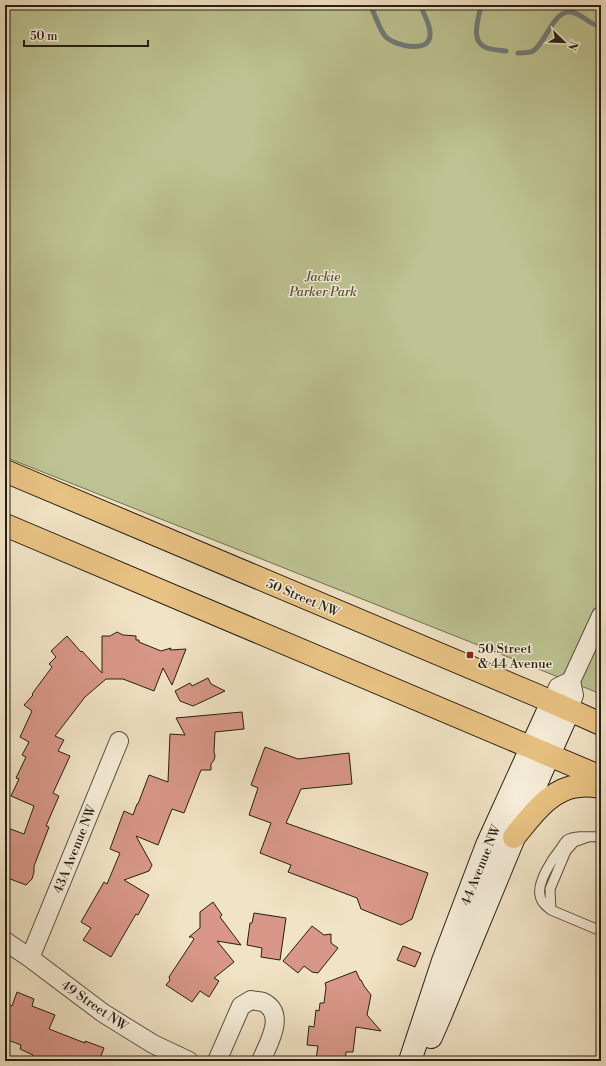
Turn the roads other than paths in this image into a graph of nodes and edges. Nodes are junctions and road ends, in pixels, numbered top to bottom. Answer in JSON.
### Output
{"nodes":[{"id":1,"x":5,"y":471,"type":"edge"},
{"id":2,"x":5,"y":525,"type":"edge"},
{"id":3,"x":601,"y":616,"type":"edge"},
{"id":4,"x":560,"y":706,"type":"junction"},
{"id":5,"x":601,"y":724,"type":"edge"},
{"id":6,"x":119,"y":741,"type":"dead end"},
{"id":7,"x":540,"y":751,"type":"junction"},
{"id":8,"x":601,"y":777,"type":"edge"},
{"id":9,"x":601,"y":787,"type":"edge"},
{"id":10,"x":514,"y":837,"type":"junction"},
{"id":11,"x":601,"y":837,"type":"edge"},
{"id":12,"x":601,"y":931,"type":"edge"},
{"id":13,"x":5,"y":941,"type":"edge"},
{"id":14,"x":30,"y":958,"type":"junction"},
{"id":15,"x":189,"y":1061,"type":"edge"},
{"id":16,"x":217,"y":1061,"type":"edge"},
{"id":17,"x":261,"y":1061,"type":"edge"},
{"id":18,"x":410,"y":1061,"type":"edge"},
{"id":19,"x":420,"y":1061,"type":"edge"}],
"edges":[{"from":1,"to":4,"type":"main road","name":"50 Street NW"},
{"from":2,"to":7,"type":"main road"},
{"from":3,"to":4,"type":"street","name":"44 Avenue NW"},
{"from":4,"to":5,"type":"main road","name":"50 Street NW"},
{"from":4,"to":7,"type":"street","name":"44 Avenue NW"},
{"from":6,"to":14,"type":"street","name":"43A Avenue NW"},
{"from":7,"to":8,"type":"main road"},
{"from":7,"to":10,"type":"street","name":"44 Avenue NW"},
{"from":7,"to":18,"type":"street","name":"44 Avenue NW"},
{"from":9,"to":10,"type":"main road"},
{"from":10,"to":19,"type":"street","name":"44 Avenue NW"},
{"from":11,"to":12,"type":"lane"},
{"from":13,"to":14,"type":"street","name":"49 Street NW"},
{"from":14,"to":15,"type":"street","name":"49 Street NW"},
{"from":16,"to":17,"type":"street"}]}
